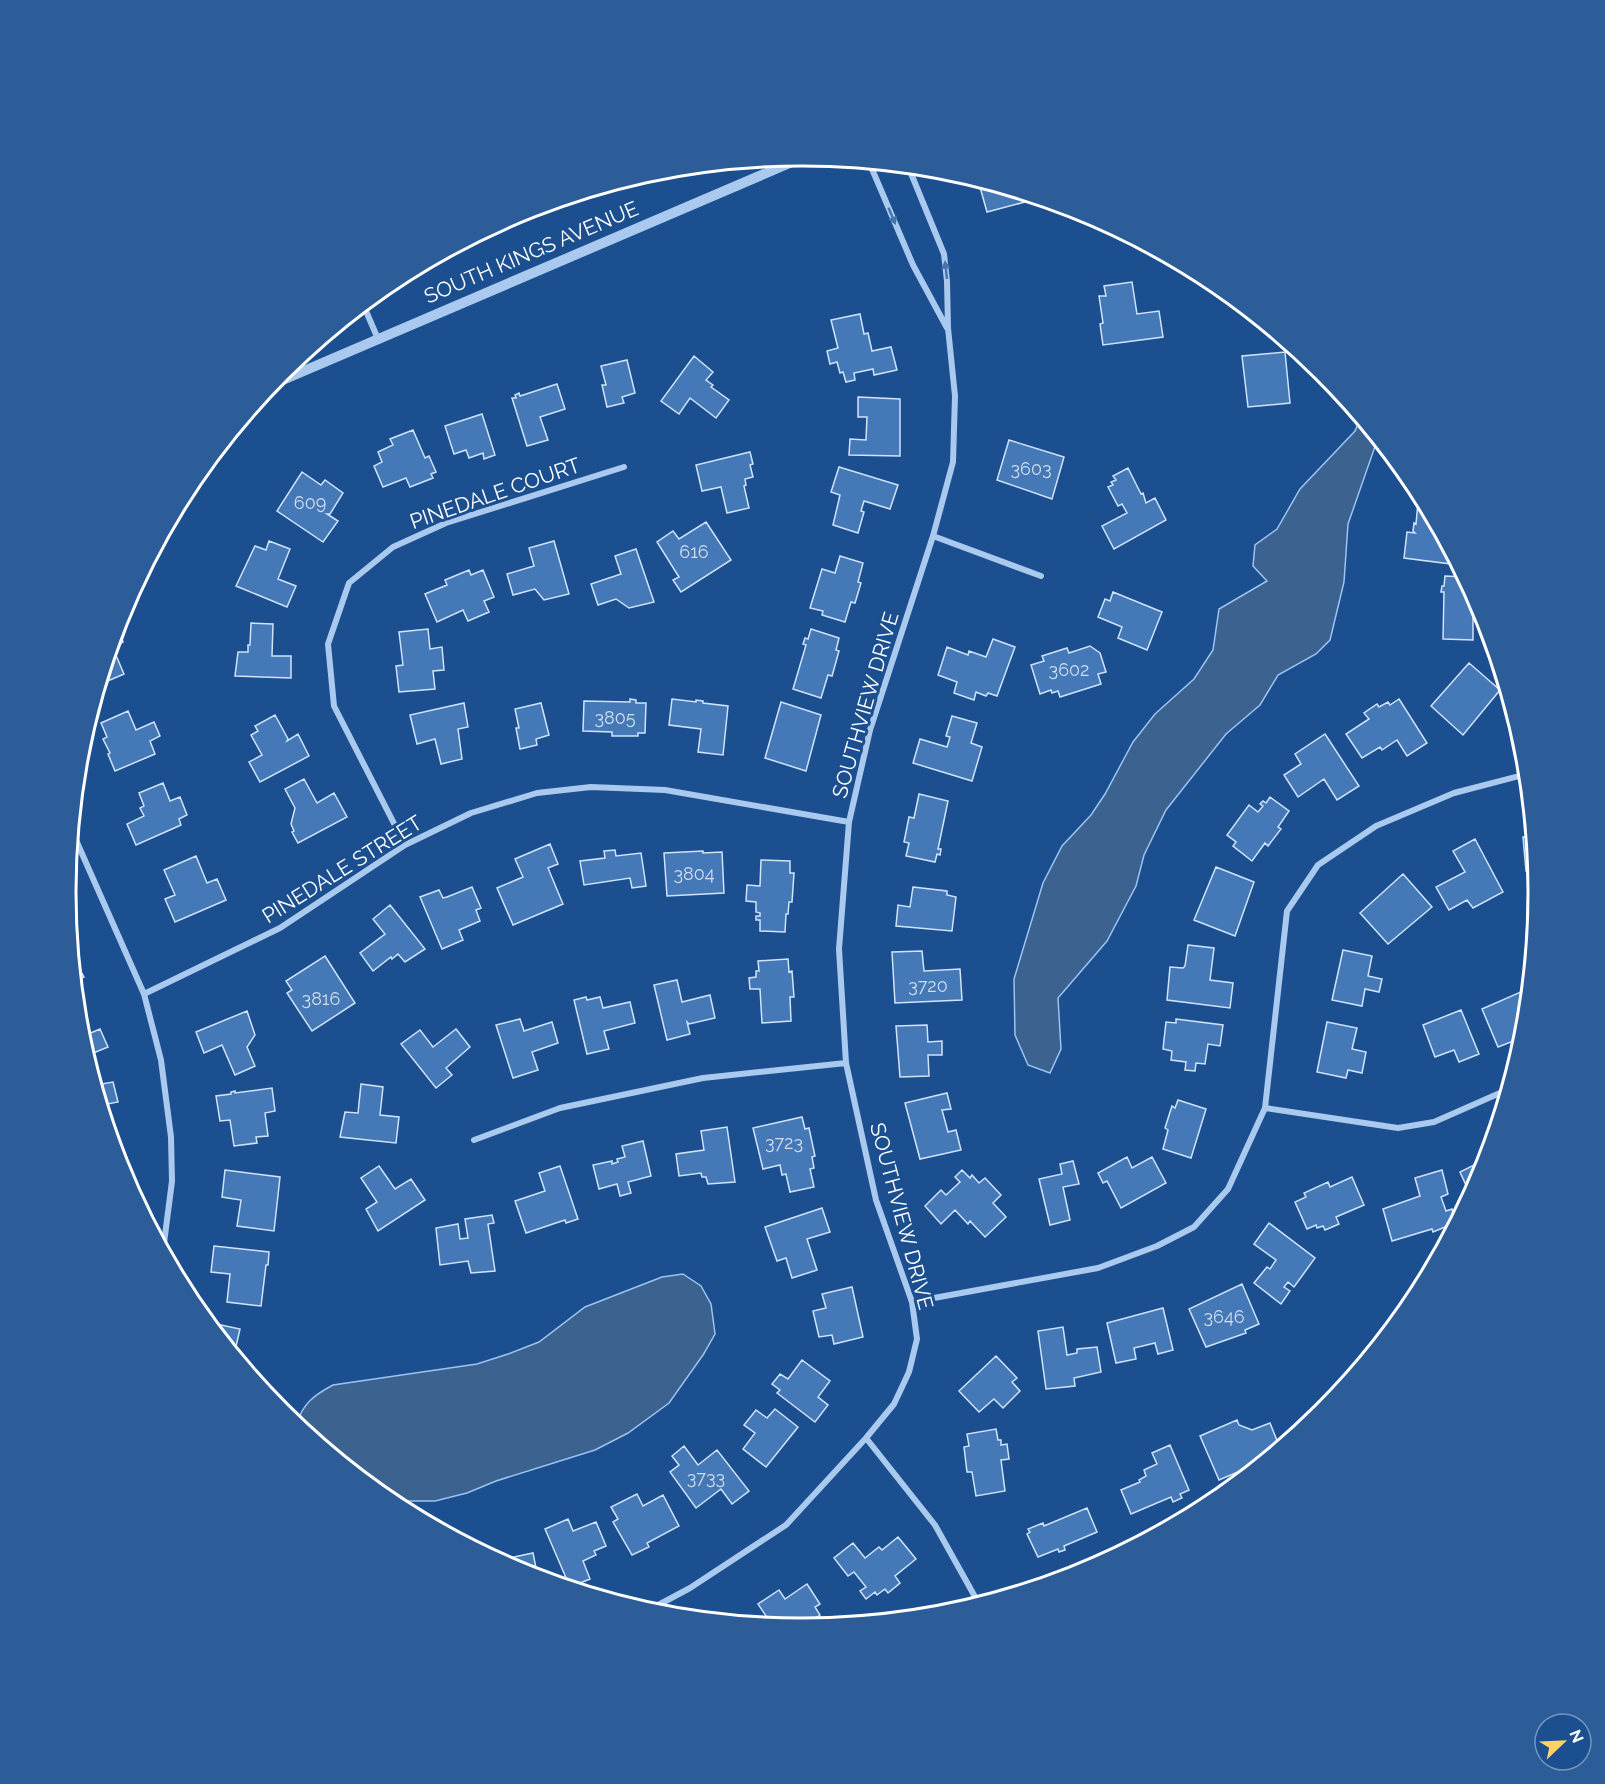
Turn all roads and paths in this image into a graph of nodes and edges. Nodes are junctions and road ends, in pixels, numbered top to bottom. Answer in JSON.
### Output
{"nodes":[{"id":1,"x":780,"y":167,"type":"edge"},
{"id":2,"x":872,"y":170,"type":"edge"},
{"id":3,"x":911,"y":174,"type":"edge"},
{"id":4,"x":366,"y":312,"type":"edge"},
{"id":5,"x":948,"y":328,"type":"junction"},
{"id":6,"x":378,"y":339,"type":"junction"},
{"id":7,"x":292,"y":376,"type":"edge"},
{"id":8,"x":624,"y":467,"type":"dead end"},
{"id":9,"x":933,"y":536,"type":"junction"},
{"id":10,"x":1041,"y":576,"type":"dead end"},
{"id":11,"x":1519,"y":776,"type":"edge"},
{"id":12,"x":849,"y":822,"type":"junction"},
{"id":13,"x":78,"y":845,"type":"edge"},
{"id":14,"x":405,"y":845,"type":"junction"},
{"id":15,"x":144,"y":994,"type":"junction"},
{"id":16,"x":846,"y":1063,"type":"junction"},
{"id":17,"x":1500,"y":1093,"type":"edge"},
{"id":18,"x":1265,"y":1108,"type":"junction"},
{"id":19,"x":474,"y":1140,"type":"dead end"},
{"id":20,"x":165,"y":1238,"type":"edge"},
{"id":21,"x":912,"y":1302,"type":"junction"},
{"id":22,"x":866,"y":1438,"type":"junction"},
{"id":23,"x":975,"y":1597,"type":"edge"},
{"id":24,"x":660,"y":1604,"type":"edge"}],
"edges":[{"from":1,"to":6,"type":"street","name":"SOUTH KINGS AVENUE"},
{"from":2,"to":5,"type":"street","name":"SOUTHVIEW DRIVE","one_way":true},
{"from":5,"to":3,"type":"street","name":"SOUTHVIEW DRIVE","one_way":true},
{"from":4,"to":6,"type":"street"},
{"from":5,"to":9,"type":"street","name":"SOUTHVIEW DRIVE"},
{"from":6,"to":7,"type":"street","name":"SOUTH KINGS AVENUE"},
{"from":8,"to":14,"type":"street","name":"PINEDALE COURT"},
{"from":9,"to":10,"type":"street"},
{"from":9,"to":12,"type":"street","name":"SOUTHVIEW DRIVE"},
{"from":11,"to":18,"type":"street"},
{"from":12,"to":14,"type":"street","name":"PINEDALE STREET"},
{"from":12,"to":16,"type":"street","name":"SOUTHVIEW DRIVE"},
{"from":13,"to":15,"type":"street"},
{"from":14,"to":15,"type":"street","name":"PINEDALE STREET"},
{"from":15,"to":20,"type":"street"},
{"from":16,"to":19,"type":"street"},
{"from":16,"to":21,"type":"street","name":"SOUTHVIEW DRIVE"},
{"from":17,"to":18,"type":"street"},
{"from":18,"to":21,"type":"street"},
{"from":21,"to":22,"type":"street","name":"SOUTHVIEW DRIVE"},
{"from":22,"to":23,"type":"street"},
{"from":22,"to":24,"type":"street","name":"SOUTHVIEW DRIVE"}]}
